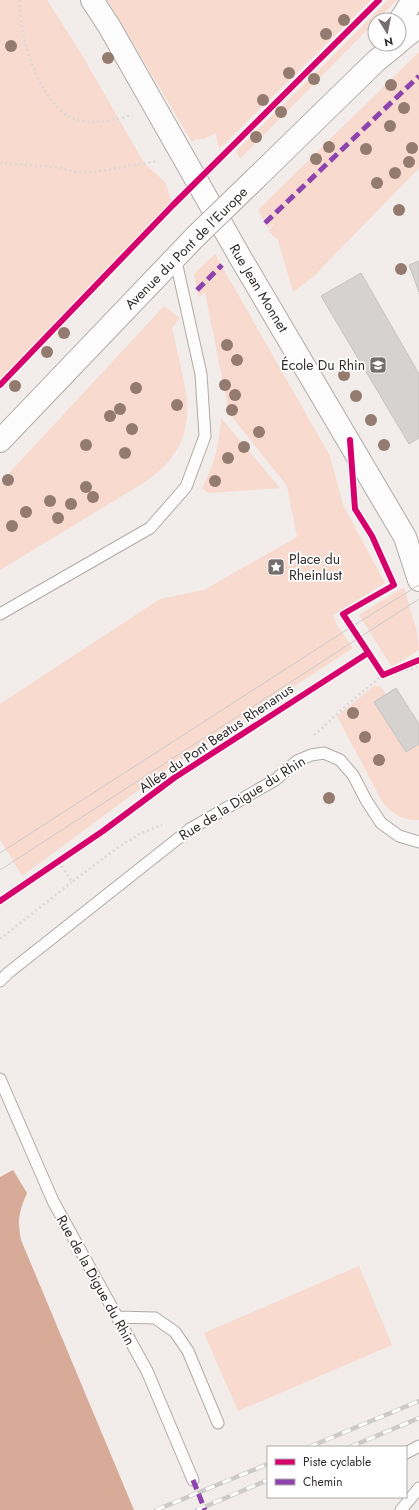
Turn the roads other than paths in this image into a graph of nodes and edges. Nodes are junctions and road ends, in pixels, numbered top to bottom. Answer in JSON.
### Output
{"nodes":[{"id":1,"x":92,"y":0,"type":"edge"},
{"id":2,"x":413,"y":0,"type":"edge"},
{"id":3,"x":405,"y":12,"type":"edge"},
{"id":4,"x":419,"y":26,"type":"edge"},
{"id":5,"x":407,"y":36,"type":"edge"},
{"id":6,"x":381,"y":52,"type":"edge"},
{"id":7,"x":175,"y":258,"type":"junction"},
{"id":8,"x":0,"y":441,"type":"edge"},
{"id":9,"x":412,"y":533,"type":"edge"},
{"id":10,"x":419,"y":580,"type":"edge"},
{"id":11,"x":0,"y":614,"type":"edge"},
{"id":12,"x":419,"y":842,"type":"edge"},
{"id":13,"x":0,"y":980,"type":"edge"},
{"id":14,"x":0,"y":1079,"type":"edge"},
{"id":15,"x":117,"y":1317,"type":"junction"},
{"id":16,"x":218,"y":1423,"type":"dead end"},
{"id":17,"x":419,"y":1446,"type":"edge"},
{"id":18,"x":407,"y":1452,"type":"edge"},
{"id":19,"x":193,"y":1480,"type":"dead end"},
{"id":20,"x":419,"y":1488,"type":"edge"},
{"id":21,"x":400,"y":1510,"type":"edge"}],
"edges":[{"from":1,"to":9,"type":"street","name":"Rue Jean Monnet"},
{"from":2,"to":3,"type":"street"},
{"from":4,"to":5,"type":"street"},
{"from":6,"to":7,"type":"street","name":"Avenue du Pont de l'Europe","bridge":true},
{"from":7,"to":8,"type":"street","name":"Avenue du Pont de l'Europe"},
{"from":7,"to":11,"type":"lane"},
{"from":9,"to":10,"type":"street","name":"Rue Jean Monnet"},
{"from":12,"to":13,"type":"lane","name":"Rue de la Digue du Rhin"},
{"from":14,"to":15,"type":"lane","name":"Rue de la Digue du Rhin"},
{"from":15,"to":16,"type":"lane"},
{"from":15,"to":19,"type":"lane","name":"Rue de la Digue du Rhin"},
{"from":17,"to":18,"type":"lane"},
{"from":20,"to":21,"type":"lane"}]}
